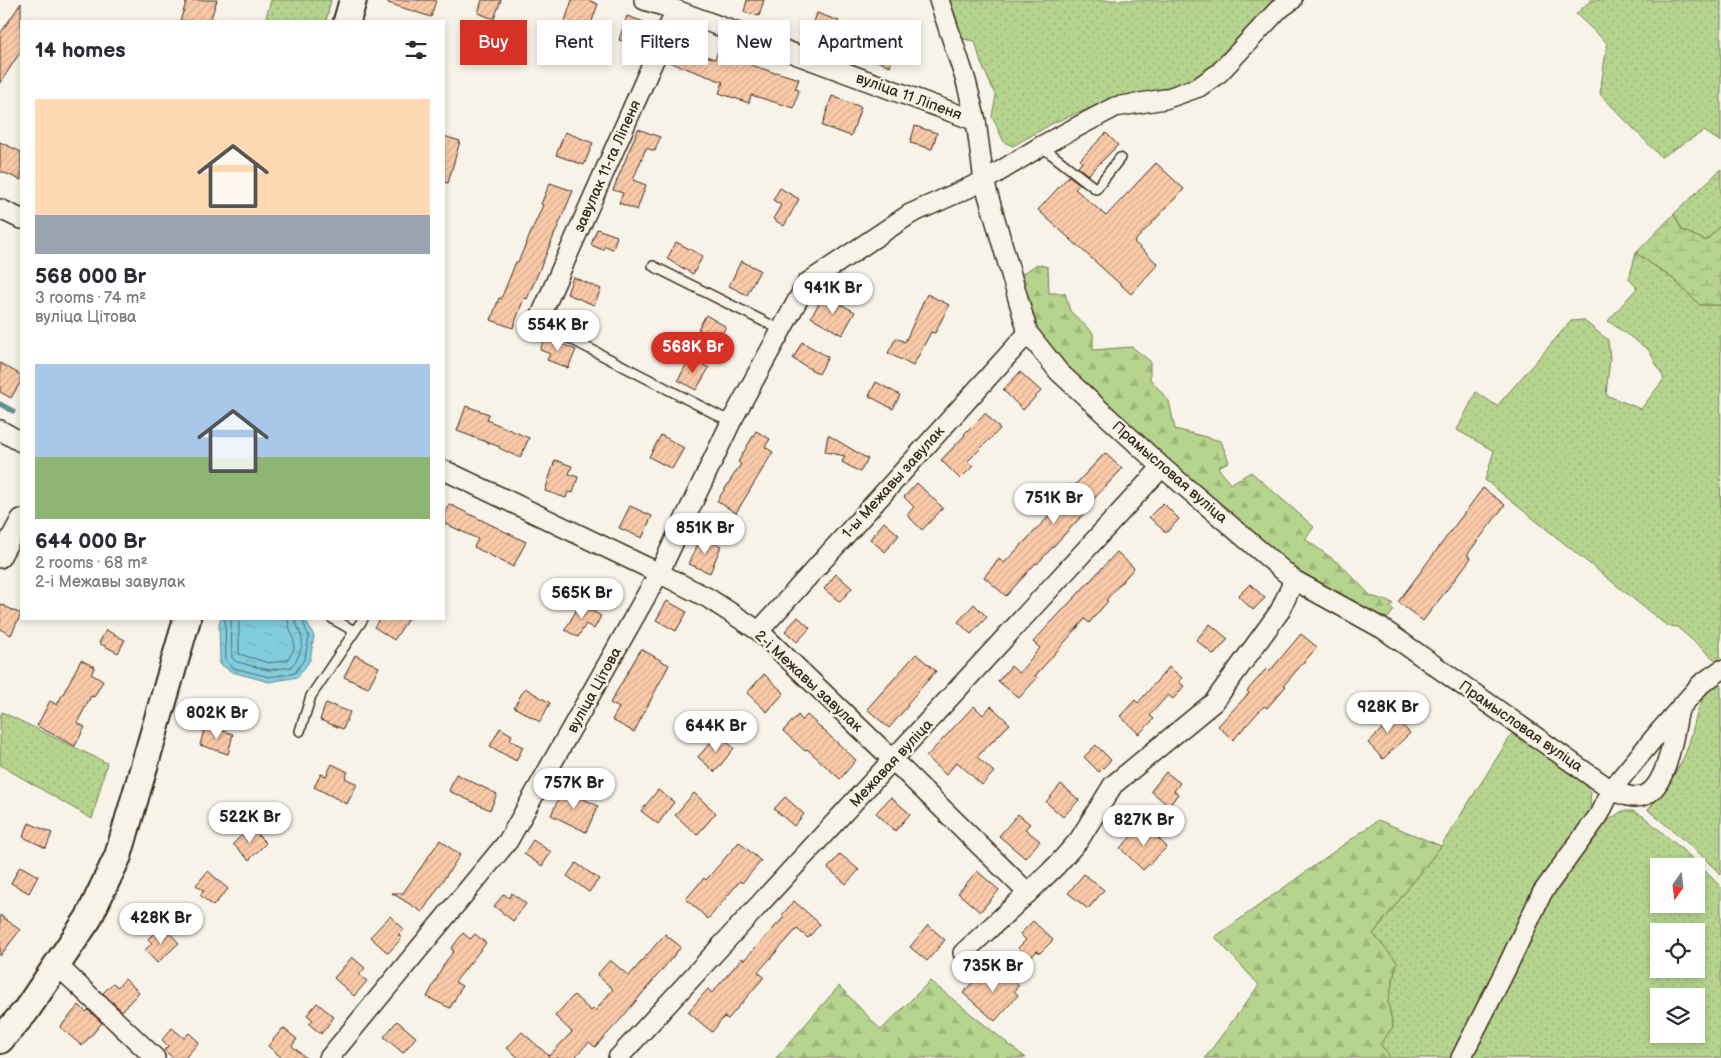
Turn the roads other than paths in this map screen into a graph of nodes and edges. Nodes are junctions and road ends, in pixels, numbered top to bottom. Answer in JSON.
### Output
{"nodes":[{"id":1,"x":353,"y":0,"type":"edge"},
{"id":2,"x":644,"y":0,"type":"edge"},
{"id":3,"x":939,"y":0,"type":"edge"},
{"id":4,"x":1292,"y":0,"type":"edge"},
{"id":5,"x":676,"y":10,"type":"junction"},
{"id":6,"x":347,"y":20,"type":"edge"},
{"id":7,"x":976,"y":121,"type":"junction"},
{"id":8,"x":1041,"y":146,"type":"junction"},
{"id":9,"x":1120,"y":158,"type":"dead end"},
{"id":10,"x":984,"y":181,"type":"junction"},
{"id":11,"x":0,"y":209,"type":"edge"},
{"id":12,"x":20,"y":219,"type":"edge"},
{"id":13,"x":653,"y":266,"type":"dead end"},
{"id":14,"x":538,"y":322,"type":"joint"},
{"id":15,"x":781,"y":330,"type":"junction"},
{"id":16,"x":1028,"y":333,"type":"junction"},
{"id":17,"x":731,"y":422,"type":"junction"},
{"id":18,"x":0,"y":430,"type":"edge"},
{"id":19,"x":20,"y":441,"type":"edge"},
{"id":20,"x":1162,"y":467,"type":"junction"},
{"id":21,"x":445,"y":470,"type":"edge"},
{"id":22,"x":20,"y":521,"type":"edge"},
{"id":23,"x":0,"y":558,"type":"edge"},
{"id":24,"x":659,"y":573,"type":"junction"},
{"id":25,"x":1294,"y":580,"type":"junction"},
{"id":26,"x":187,"y":620,"type":"edge"},
{"id":27,"x":335,"y":620,"type":"edge"},
{"id":28,"x":362,"y":620,"type":"edge"},
{"id":29,"x":354,"y":631,"type":"junction"},
{"id":30,"x":759,"y":632,"type":"junction"},
{"id":31,"x":1721,"y":670,"type":"edge"},
{"id":32,"x":1679,"y":709,"type":"junction"},
{"id":33,"x":300,"y":731,"type":"dead end"},
{"id":34,"x":893,"y":760,"type":"junction"},
{"id":35,"x":1611,"y":790,"type":"junction"},
{"id":36,"x":1028,"y":893,"type":"junction"},
{"id":37,"x":963,"y":953,"type":"dead end"},
{"id":38,"x":56,"y":964,"type":"junction"},
{"id":39,"x":0,"y":1040,"type":"edge"},
{"id":40,"x":155,"y":1058,"type":"edge"},
{"id":41,"x":329,"y":1058,"type":"edge"},
{"id":42,"x":618,"y":1058,"type":"edge"},
{"id":43,"x":1461,"y":1058,"type":"edge"}],
"edges":[{"from":1,"to":6,"type":"main road"},
{"from":2,"to":5,"type":"street","name":"вуліца 11 Ліпеня"},
{"from":3,"to":7,"type":"street","name":"Прамысловая вуліца"},
{"from":4,"to":8,"type":"street","name":"вуліца Цітова"},
{"from":5,"to":7,"type":"street","name":"вуліца 11 Ліпеня"},
{"from":5,"to":14,"type":"street","name":"завулак 11-га Ліпеня"},
{"from":7,"to":10,"type":"street","name":"Прамысловая вуліца"},
{"from":8,"to":9,"type":"lane"},
{"from":8,"to":10,"type":"street","name":"вуліца Цітова"},
{"from":10,"to":15,"type":"street","name":"вуліца Цітова"},
{"from":10,"to":16,"type":"street","name":"Прамысловая вуліца"},
{"from":11,"to":12,"type":"street"},
{"from":13,"to":15,"type":"lane"},
{"from":14,"to":17,"type":"lane"},
{"from":15,"to":17,"type":"street","name":"вуліца Цітова"},
{"from":16,"to":20,"type":"street","name":"Прамысловая вуліца"},
{"from":16,"to":30,"type":"street","name":"1-ы Межавы завулак"},
{"from":17,"to":24,"type":"street","name":"вуліца Цітова"},
{"from":18,"to":19,"type":"street"},
{"from":20,"to":25,"type":"street","name":"Прамысловая вуліца"},
{"from":20,"to":34,"type":"street","name":"Межавая вуліца"},
{"from":21,"to":24,"type":"street","name":"2-і Межавы завулак"},
{"from":22,"to":23,"type":"street"},
{"from":24,"to":30,"type":"street","name":"2-і Межавы завулак"},
{"from":24,"to":41,"type":"street","name":"вуліца Цітова"},
{"from":25,"to":35,"type":"street","name":"Прамысловая вуліца"},
{"from":25,"to":36,"type":"street"},
{"from":26,"to":38,"type":"main road"},
{"from":27,"to":29,"type":"lane"},
{"from":28,"to":29,"type":"lane"},
{"from":29,"to":33,"type":"lane"},
{"from":30,"to":34,"type":"street","name":"2-і Межавы завулак"},
{"from":31,"to":32,"type":"street"},
{"from":32,"to":35,"type":"street"},
{"from":32,"to":35,"type":"street"},
{"from":34,"to":36,"type":"street","name":"2-і Межавы завулак"},
{"from":34,"to":42,"type":"street","name":"Межавая вуліца"},
{"from":35,"to":43,"type":"street"},
{"from":36,"to":37,"type":"street"},
{"from":38,"to":39,"type":"main road"},
{"from":38,"to":40,"type":"street"}]}
